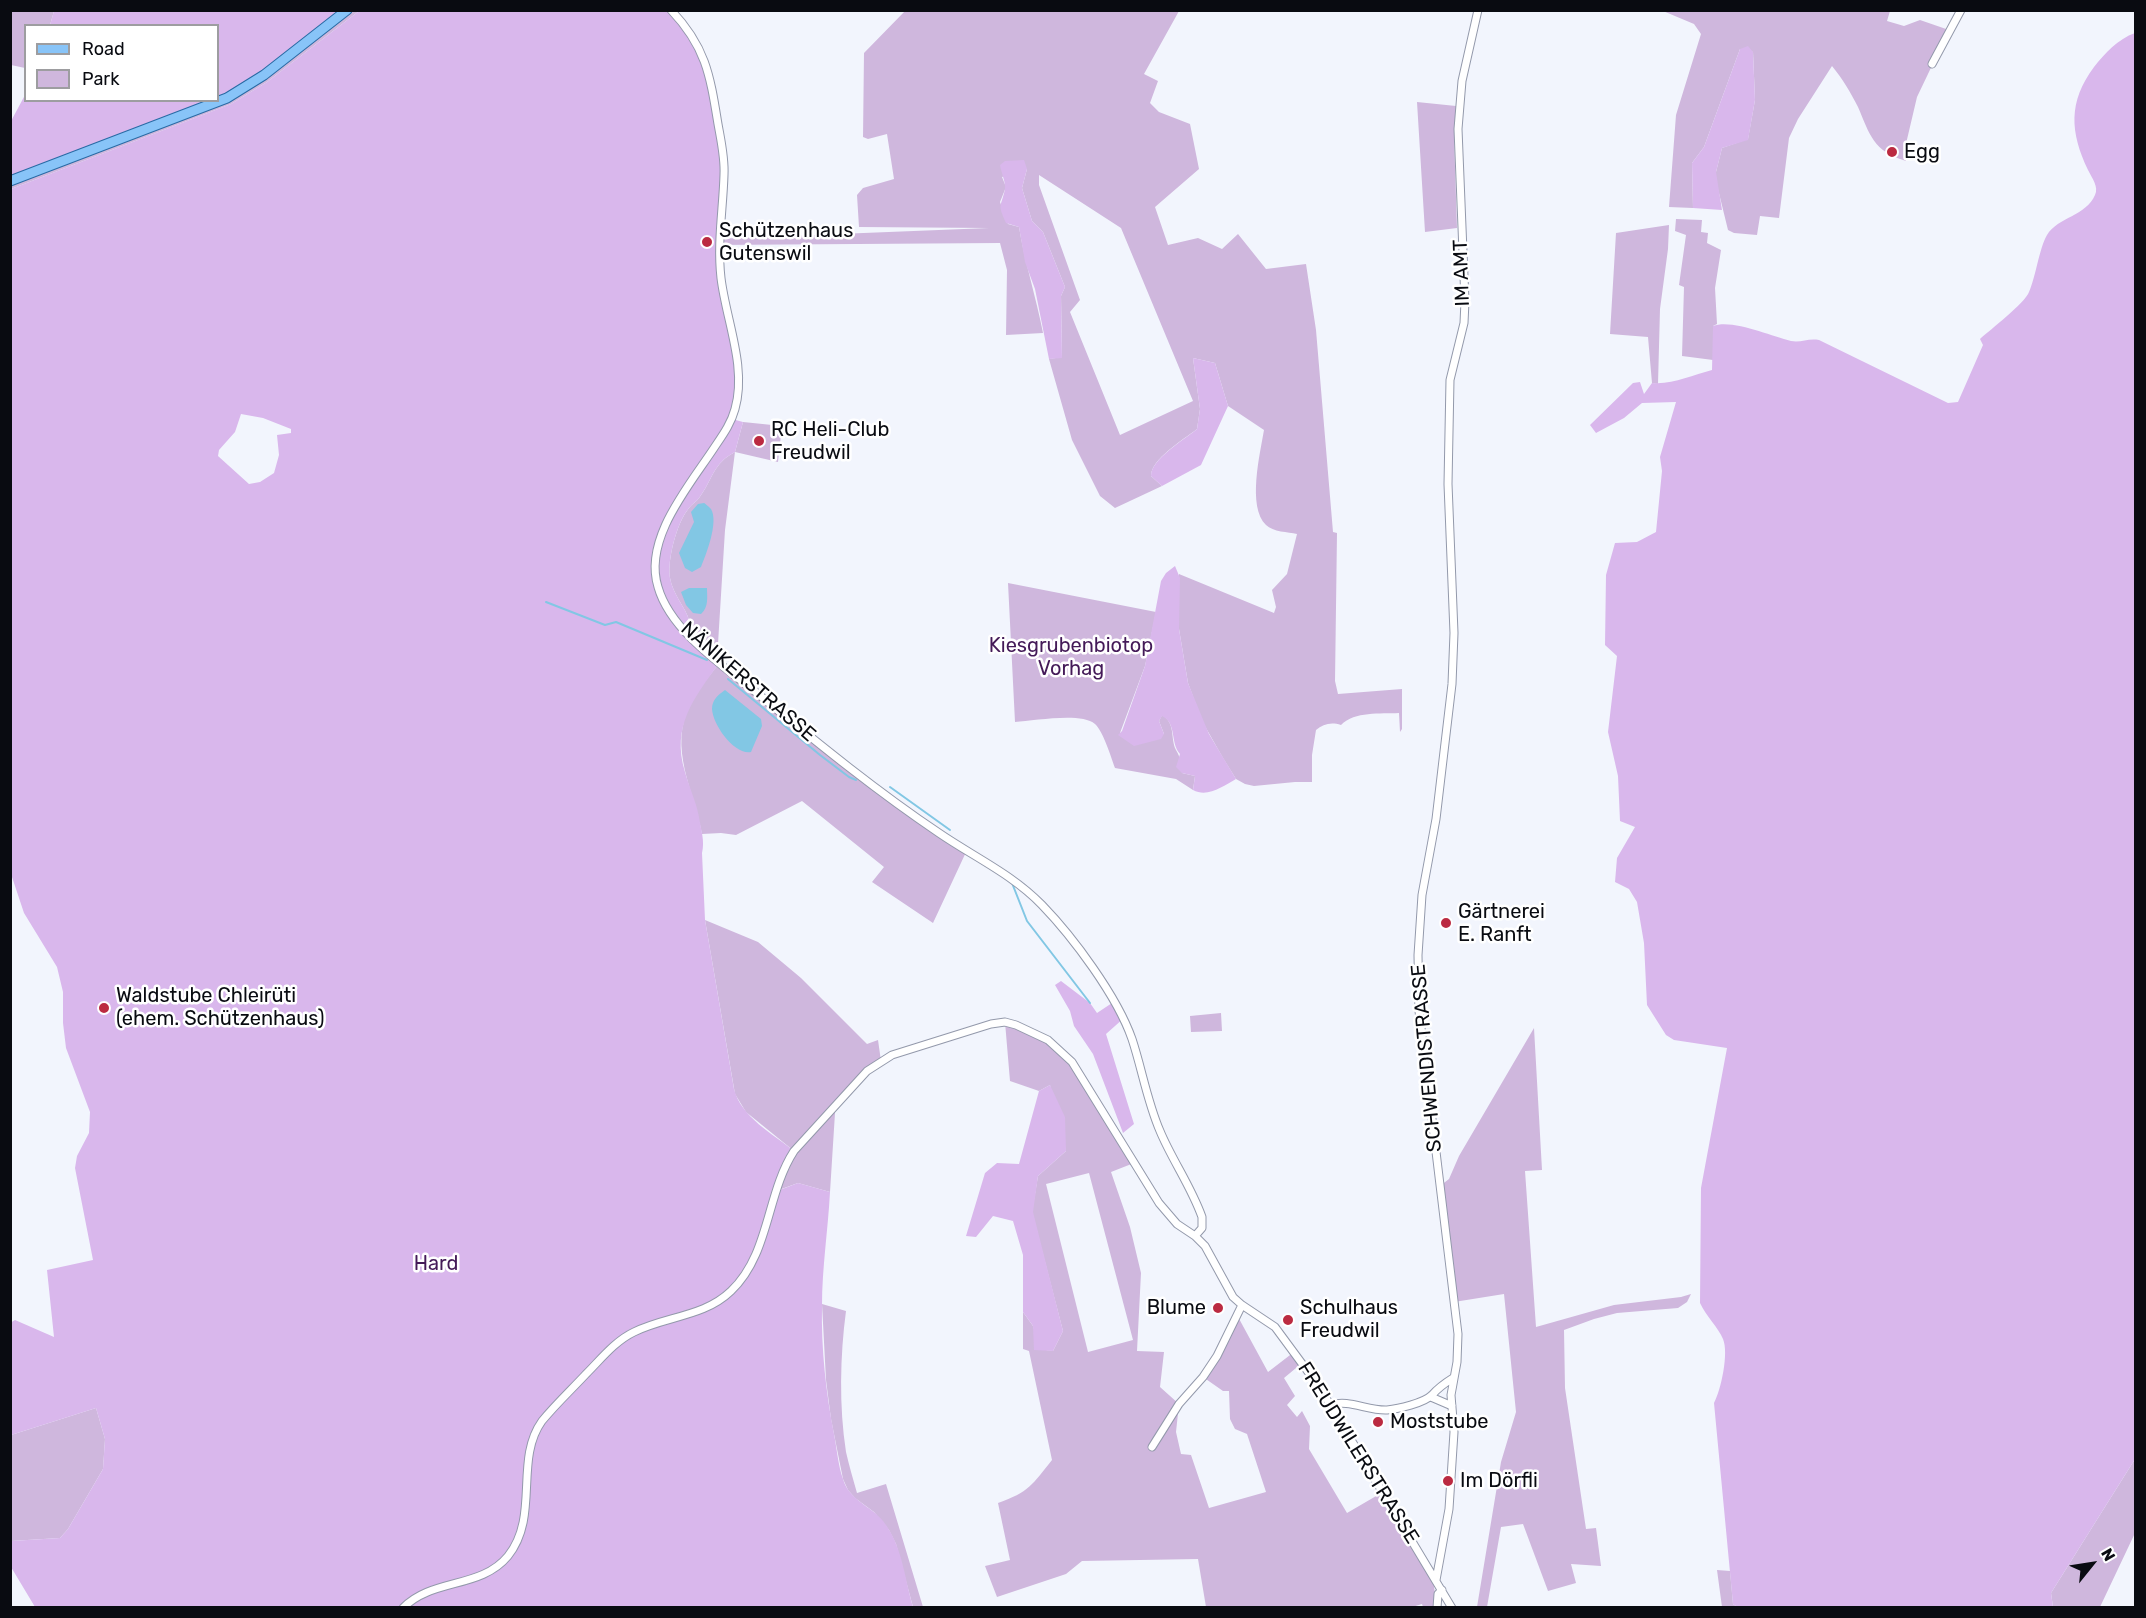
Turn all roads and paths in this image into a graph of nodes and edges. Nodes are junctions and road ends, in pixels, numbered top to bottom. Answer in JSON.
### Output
{"nodes":[{"id":1,"x":347,"y":10,"type":"edge"},
{"id":2,"x":671,"y":10,"type":"edge"},
{"id":3,"x":1478,"y":10,"type":"edge"},
{"id":4,"x":1961,"y":10,"type":"edge"},
{"id":5,"x":1932,"y":64,"type":"dead end"},
{"id":6,"x":219,"y":101,"type":"edge"},
{"id":7,"x":217,"y":102,"type":"edge"},
{"id":8,"x":10,"y":181,"type":"edge"},
{"id":9,"x":1449,"y":535,"type":"joint"},
{"id":10,"x":1195,"y":1236,"type":"junction"},
{"id":11,"x":1242,"y":1305,"type":"junction"},
{"id":12,"x":1453,"y":1378,"type":"junction"},
{"id":13,"x":1431,"y":1397,"type":"junction"},
{"id":14,"x":1332,"y":1406,"type":"junction"},
{"id":15,"x":1452,"y":1406,"type":"junction"},
{"id":16,"x":1152,"y":1447,"type":"dead end"},
{"id":17,"x":1436,"y":1580,"type":"junction"},
{"id":18,"x":1442,"y":1590,"type":"junction"},
{"id":19,"x":403,"y":1608,"type":"edge"},
{"id":20,"x":1437,"y":1608,"type":"edge"},
{"id":21,"x":1452,"y":1608,"type":"edge"}],
"edges":[{"from":1,"to":6,"type":"main road"},
{"from":2,"to":10,"type":"street","name":"NÄNIKERSTRASSE"},
{"from":3,"to":9,"type":"street","name":"IM AMT"},
{"from":4,"to":5,"type":"street"},
{"from":7,"to":8,"type":"main road"},
{"from":9,"to":12,"type":"street","name":"SCHWENDISTRASSE"},
{"from":10,"to":11,"type":"street","name":"FREUDWILERSTRASSE"},
{"from":10,"to":19,"type":"street","name":"FREUDWILERSTRASSE"},
{"from":11,"to":14,"type":"street","name":"FREUDWILERSTRASSE"},
{"from":11,"to":16,"type":"street"},
{"from":12,"to":13,"type":"street"},
{"from":12,"to":15,"type":"street","name":"SCHWENDISTRASSE"},
{"from":13,"to":14,"type":"street"},
{"from":13,"to":15,"type":"street"},
{"from":14,"to":17,"type":"street","name":"FREUDWILERSTRASSE"},
{"from":15,"to":17,"type":"street","name":"SCHWENDISTRASSE"},
{"from":17,"to":18,"type":"street","name":"FREUDWILERSTRASSE"},
{"from":18,"to":20,"type":"street"},
{"from":18,"to":21,"type":"street","name":"FREUDWILERSTRASSE"}]}
